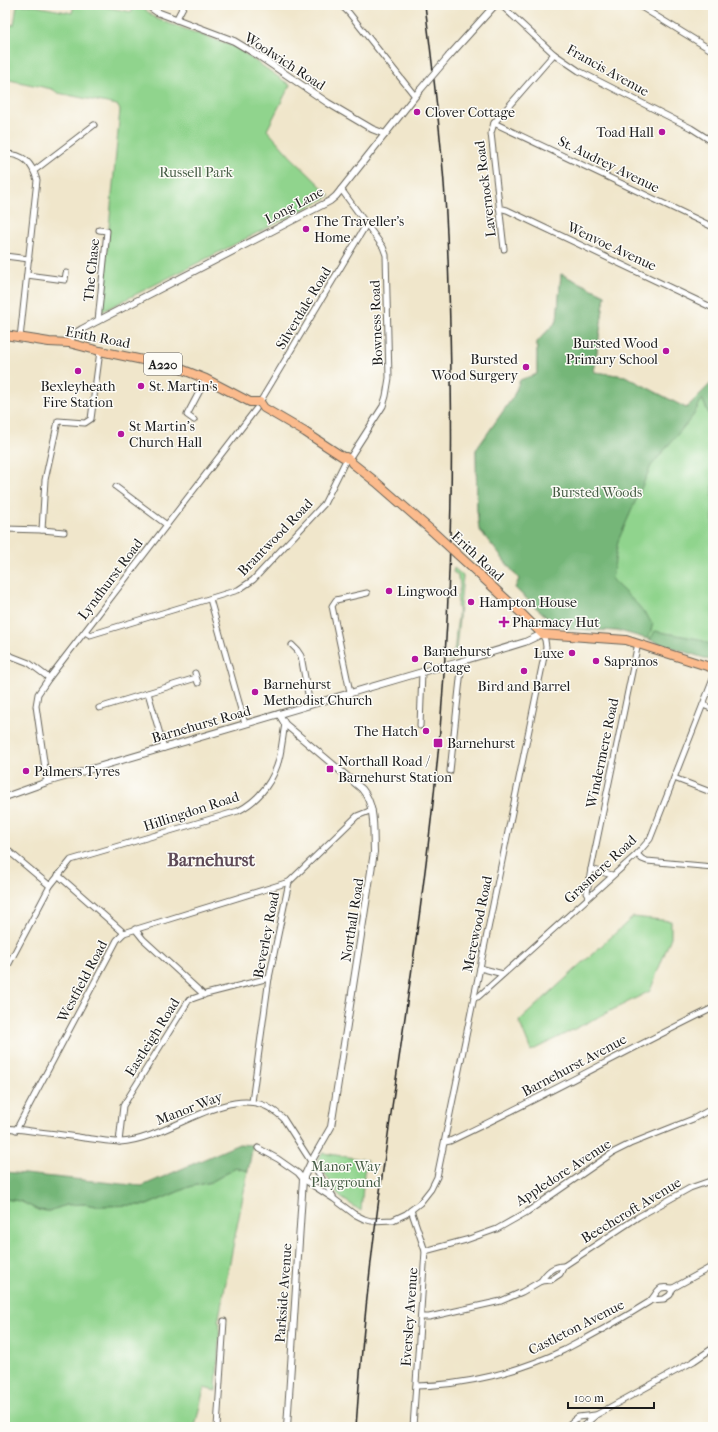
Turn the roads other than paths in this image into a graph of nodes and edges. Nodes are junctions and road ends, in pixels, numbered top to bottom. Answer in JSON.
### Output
{"nodes":[{"id":1,"x":147,"y":5,"type":"edge"},
{"id":2,"x":184,"y":5,"type":"edge"},
{"id":3,"x":341,"y":5,"type":"edge"},
{"id":4,"x":495,"y":5,"type":"edge"},
{"id":5,"x":501,"y":5,"type":"edge"},
{"id":6,"x":638,"y":5,"type":"edge"},
{"id":7,"x":176,"y":20,"type":"junction"},
{"id":8,"x":713,"y":51,"type":"edge"},
{"id":9,"x":554,"y":54,"type":"junction"},
{"id":10,"x":415,"y":96,"type":"junction"},
{"id":11,"x":494,"y":123,"type":"junction"},
{"id":12,"x":94,"y":125,"type":"dead end"},
{"id":13,"x":385,"y":134,"type":"junction"},
{"id":14,"x":713,"y":142,"type":"edge"},
{"id":15,"x":5,"y":154,"type":"edge"},
{"id":16,"x":35,"y":170,"type":"junction"},
{"id":17,"x":341,"y":189,"type":"junction"},
{"id":18,"x":499,"y":208,"type":"junction"},
{"id":19,"x":366,"y":225,"type":"junction"},
{"id":20,"x":713,"y":227,"type":"edge"},
{"id":21,"x":99,"y":230,"type":"dead end"},
{"id":22,"x":504,"y":249,"type":"dead end"},
{"id":23,"x":5,"y":256,"type":"edge"},
{"id":24,"x":29,"y":259,"type":"junction"},
{"id":25,"x":66,"y":273,"type":"dead end"},
{"id":26,"x":27,"y":275,"type":"junction"},
{"id":27,"x":713,"y":308,"type":"edge"},
{"id":28,"x":98,"y":321,"type":"junction"},
{"id":29,"x":5,"y":335,"type":"edge"},
{"id":30,"x":20,"y":338,"type":"junction"},
{"id":31,"x":69,"y":343,"type":"junction"},
{"id":32,"x":100,"y":351,"type":"junction"},
{"id":33,"x":206,"y":379,"type":"junction"},
{"id":34,"x":258,"y":405,"type":"junction"},
{"id":35,"x":194,"y":420,"type":"dead end"},
{"id":36,"x":347,"y":460,"type":"junction"},
{"id":37,"x":116,"y":487,"type":"dead end"},
{"id":38,"x":167,"y":525,"type":"junction"},
{"id":39,"x":5,"y":530,"type":"edge"},
{"id":40,"x":42,"y":530,"type":"junction"},
{"id":41,"x":64,"y":532,"type":"dead end"},
{"id":42,"x":367,"y":593,"type":"dead end"},
{"id":43,"x":210,"y":599,"type":"junction"},
{"id":44,"x":85,"y":632,"type":"junction"},
{"id":45,"x":542,"y":634,"type":"junction"},
{"id":46,"x":638,"y":643,"type":"junction"},
{"id":47,"x":292,"y":645,"type":"dead end"},
{"id":48,"x":5,"y":652,"type":"edge"},
{"id":49,"x":459,"y":662,"type":"junction"},
{"id":50,"x":713,"y":668,"type":"edge"},
{"id":51,"x":422,"y":672,"type":"junction"},
{"id":52,"x":49,"y":678,"type":"junction"},
{"id":53,"x":196,"y":678,"type":"dead end"},
{"id":54,"x":713,"y":679,"type":"edge"},
{"id":55,"x":350,"y":692,"type":"junction"},
{"id":56,"x":148,"y":693,"type":"junction"},
{"id":57,"x":310,"y":705,"type":"junction"},
{"id":58,"x":703,"y":705,"type":"junction"},
{"id":59,"x":99,"y":708,"type":"dead end"},
{"id":60,"x":713,"y":709,"type":"edge"},
{"id":61,"x":280,"y":714,"type":"junction"},
{"id":62,"x":245,"y":724,"type":"junction"},
{"id":63,"x":285,"y":724,"type":"junction"},
{"id":64,"x":420,"y":726,"type":"dead end"},
{"id":65,"x":164,"y":748,"type":"junction"},
{"id":66,"x":450,"y":771,"type":"dead end"},
{"id":67,"x":674,"y":778,"type":"junction"},
{"id":68,"x":47,"y":782,"type":"junction"},
{"id":69,"x":708,"y":791,"type":"dead end"},
{"id":70,"x":5,"y":797,"type":"edge"},
{"id":71,"x":372,"y":810,"type":"junction"},
{"id":72,"x":5,"y":848,"type":"edge"},
{"id":73,"x":636,"y":854,"type":"junction"},
{"id":74,"x":713,"y":867,"type":"edge"},
{"id":75,"x":591,"y":869,"type":"junction"},
{"id":76,"x":58,"y":875,"type":"junction"},
{"id":77,"x":612,"y":875,"type":"junction"},
{"id":78,"x":289,"y":882,"type":"junction"},
{"id":79,"x":50,"y":886,"type":"junction"},
{"id":80,"x":589,"y":896,"type":"junction"},
{"id":81,"x":135,"y":929,"type":"junction"},
{"id":82,"x":124,"y":933,"type":"junction"},
{"id":83,"x":480,"y":968,"type":"junction"},
{"id":84,"x":5,"y":971,"type":"edge"},
{"id":85,"x":503,"y":974,"type":"junction"},
{"id":86,"x":269,"y":978,"type":"junction"},
{"id":87,"x":204,"y":995,"type":"junction"},
{"id":88,"x":474,"y":997,"type":"junction"},
{"id":89,"x":713,"y":1008,"type":"edge"},
{"id":90,"x":252,"y":1102,"type":"junction"},
{"id":91,"x":713,"y":1108,"type":"edge"},
{"id":92,"x":5,"y":1128,"type":"edge"},
{"id":93,"x":16,"y":1130,"type":"junction"},
{"id":94,"x":120,"y":1142,"type":"junction"},
{"id":95,"x":445,"y":1142,"type":"junction"},
{"id":96,"x":258,"y":1148,"type":"dead end"},
{"id":97,"x":311,"y":1162,"type":"junction"},
{"id":98,"x":303,"y":1179,"type":"junction"},
{"id":99,"x":713,"y":1180,"type":"edge"},
{"id":100,"x":334,"y":1199,"type":"junction"},
{"id":101,"x":411,"y":1210,"type":"junction"},
{"id":102,"x":425,"y":1251,"type":"junction"},
{"id":103,"x":564,"y":1266,"type":"junction"},
{"id":104,"x":713,"y":1266,"type":"edge"},
{"id":105,"x":541,"y":1281,"type":"junction"},
{"id":106,"x":673,"y":1288,"type":"junction"},
{"id":107,"x":651,"y":1300,"type":"junction"},
{"id":108,"x":421,"y":1317,"type":"junction"},
{"id":109,"x":224,"y":1321,"type":"dead end"},
{"id":110,"x":713,"y":1348,"type":"edge"},
{"id":111,"x":416,"y":1386,"type":"junction"},
{"id":112,"x":596,"y":1415,"type":"junction"},
{"id":113,"x":217,"y":1427,"type":"edge"},
{"id":114,"x":286,"y":1427,"type":"edge"},
{"id":115,"x":413,"y":1427,"type":"edge"},
{"id":116,"x":566,"y":1427,"type":"edge"},
{"id":117,"x":582,"y":1427,"type":"edge"}],
"edges":[{"from":1,"to":7,"type":"street","name":"Woolwich Road"},
{"from":2,"to":7,"type":"street"},
{"from":3,"to":10,"type":"street"},
{"from":4,"to":10,"type":"street","name":"Long Lane","bridge":true},
{"from":5,"to":9,"type":"street","name":"Francis Avenue"},
{"from":6,"to":8,"type":"street"},
{"from":7,"to":13,"type":"street","name":"Woolwich Road"},
{"from":9,"to":11,"type":"street","name":"Lavernock Road"},
{"from":9,"to":14,"type":"street","name":"Francis Avenue"},
{"from":10,"to":13,"type":"street","name":"Long Lane"},
{"from":11,"to":18,"type":"street","name":"Lavernock Road"},
{"from":11,"to":20,"type":"street","name":"St. Audrey Avenue"},
{"from":12,"to":16,"type":"street"},
{"from":13,"to":17,"type":"street","name":"Long Lane"},
{"from":15,"to":16,"type":"street"},
{"from":16,"to":24,"type":"street"},
{"from":17,"to":19,"type":"street","name":"Bowness Road"},
{"from":17,"to":28,"type":"street","name":"Long Lane"},
{"from":18,"to":22,"type":"street","name":"Lavernock Road"},
{"from":18,"to":27,"type":"street","name":"Wenvoe Avenue"},
{"from":19,"to":34,"type":"street","name":"Silverdale Road"},
{"from":19,"to":36,"type":"street","name":"Bowness Road"},
{"from":21,"to":28,"type":"street","name":"The Chase"},
{"from":23,"to":24,"type":"street"},
{"from":24,"to":26,"type":"street"},
{"from":25,"to":26,"type":"street"},
{"from":26,"to":30,"type":"street"},
{"from":28,"to":31,"type":"street","name":"Long Lane"},
{"from":29,"to":30,"type":"main road","name":"Erith Road","number":"A220"},
{"from":30,"to":31,"type":"main road","name":"Erith Road","number":"A220"},
{"from":31,"to":32,"type":"main road","name":"Erith Road","number":"A220"},
{"from":32,"to":33,"type":"main road","name":"Erith Road","number":"A220"},
{"from":32,"to":40,"type":"street"},
{"from":33,"to":34,"type":"main road","name":"Erith Road","number":"A220"},
{"from":33,"to":35,"type":"street"},
{"from":34,"to":36,"type":"main road","name":"Erith Road","number":"A220"},
{"from":34,"to":38,"type":"street","name":"Lyndhurst Road"},
{"from":36,"to":43,"type":"street","name":"Brantwood Road"},
{"from":36,"to":45,"type":"main road","name":"Erith Road","number":"A220","bridge":true},
{"from":37,"to":38,"type":"street"},
{"from":38,"to":44,"type":"street","name":"Lyndhurst Road"},
{"from":39,"to":40,"type":"street"},
{"from":40,"to":41,"type":"street"},
{"from":42,"to":55,"type":"street"},
{"from":43,"to":44,"type":"street","name":"Brantwood Road"},
{"from":43,"to":62,"type":"street"},
{"from":44,"to":52,"type":"street","name":"Lyndhurst Road"},
{"from":45,"to":46,"type":"main road"},
{"from":45,"to":49,"type":"street","name":"Barnehurst Road"},
{"from":45,"to":83,"type":"street","name":"Merewood Road"},
{"from":46,"to":50,"type":"main road"},
{"from":46,"to":75,"type":"street","name":"Windermere Road"},
{"from":47,"to":57,"type":"street"},
{"from":48,"to":52,"type":"street"},
{"from":49,"to":51,"type":"street","name":"Barnehurst Road","bridge":true},
{"from":49,"to":66,"type":"street"},
{"from":51,"to":55,"type":"street","name":"Barnehurst Road"},
{"from":51,"to":64,"type":"street"},
{"from":52,"to":68,"type":"street","name":"Lyndhurst Road"},
{"from":53,"to":56,"type":"street"},
{"from":54,"to":58,"type":"street","name":"Grasmere Road"},
{"from":55,"to":57,"type":"street","name":"Barnehurst Road"},
{"from":56,"to":59,"type":"street"},
{"from":56,"to":65,"type":"street"},
{"from":57,"to":61,"type":"street","name":"Barnehurst Road"},
{"from":58,"to":60,"type":"street"},
{"from":58,"to":67,"type":"street","name":"Grasmere Road"},
{"from":61,"to":62,"type":"street","name":"Barnehurst Road"},
{"from":61,"to":63,"type":"street","name":"Northall Road"},
{"from":62,"to":65,"type":"street","name":"Barnehurst Road"},
{"from":63,"to":71,"type":"street","name":"Northall Road"},
{"from":63,"to":76,"type":"street","name":"Hillingdon Road"},
{"from":65,"to":68,"type":"street","name":"Barnehurst Road"},
{"from":67,"to":69,"type":"street"},
{"from":67,"to":73,"type":"street","name":"Grasmere Road"},
{"from":68,"to":70,"type":"street","name":"Barnehurst Road"},
{"from":71,"to":78,"type":"street","name":"Beverley Road"},
{"from":71,"to":97,"type":"street","name":"Northall Road"},
{"from":72,"to":79,"type":"street"},
{"from":73,"to":74,"type":"street"},
{"from":73,"to":77,"type":"street","name":"Grasmere Road"},
{"from":75,"to":77,"type":"street"},
{"from":75,"to":80,"type":"street","name":"Windermere Road"},
{"from":76,"to":79,"type":"street","name":"Hillingdon Road"},
{"from":76,"to":82,"type":"street"},
{"from":77,"to":80,"type":"street","name":"Grasmere Road"},
{"from":78,"to":81,"type":"street","name":"Westfield Road"},
{"from":78,"to":86,"type":"street","name":"Beverley Road"},
{"from":79,"to":84,"type":"street"},
{"from":80,"to":85,"type":"street","name":"Grasmere Road"},
{"from":81,"to":82,"type":"street","name":"Westfield Road"},
{"from":81,"to":87,"type":"street"},
{"from":82,"to":93,"type":"street","name":"Westfield Road"},
{"from":83,"to":85,"type":"street"},
{"from":83,"to":88,"type":"street","name":"Merewood Road"},
{"from":85,"to":88,"type":"street","name":"Grasmere Road"},
{"from":86,"to":87,"type":"street","name":"Eastleigh Road"},
{"from":86,"to":90,"type":"street","name":"Beverley Road"},
{"from":87,"to":94,"type":"street","name":"Eastleigh Road"},
{"from":88,"to":95,"type":"street","name":"Merewood Road"},
{"from":89,"to":95,"type":"street","name":"Barnehurst Avenue"},
{"from":90,"to":94,"type":"street","name":"Manor Way"},
{"from":90,"to":97,"type":"street","name":"Manor Way"},
{"from":91,"to":102,"type":"street","name":"Appledore Avenue"},
{"from":92,"to":93,"type":"street","name":"Manor Way"},
{"from":93,"to":94,"type":"street","name":"Manor Way"},
{"from":95,"to":101,"type":"street","name":"Merewood Road"},
{"from":96,"to":98,"type":"street","name":"Merewood Road"},
{"from":97,"to":98,"type":"street","name":"Parkside Avenue"},
{"from":97,"to":100,"type":"street","name":"Manor Way"},
{"from":98,"to":100,"type":"street","name":"Merewood Road"},
{"from":98,"to":114,"type":"street","name":"Parkside Avenue"},
{"from":99,"to":103,"type":"street","name":"Beechcroft Avenue"},
{"from":100,"to":101,"type":"street","name":"Merewood Road"},
{"from":101,"to":102,"type":"street","name":"Eversley Avenue"},
{"from":102,"to":108,"type":"street","name":"Eversley Avenue"},
{"from":103,"to":105,"type":"street","name":"Beechcroft Avenue"},
{"from":103,"to":105,"type":"street","name":"Beechcroft Avenue"},
{"from":104,"to":106,"type":"street","name":"Castleton Avenue"},
{"from":105,"to":108,"type":"street","name":"Beechcroft Avenue"},
{"from":106,"to":107,"type":"street","name":"Castleton Avenue"},
{"from":106,"to":107,"type":"street","name":"Castleton Avenue"},
{"from":107,"to":111,"type":"street","name":"Castleton Avenue"},
{"from":108,"to":111,"type":"street","name":"Eversley Avenue"},
{"from":109,"to":113,"type":"street"},
{"from":110,"to":112,"type":"street"},
{"from":111,"to":115,"type":"street","name":"Eversley Avenue"},
{"from":112,"to":116,"type":"street"},
{"from":112,"to":117,"type":"street"}]}
